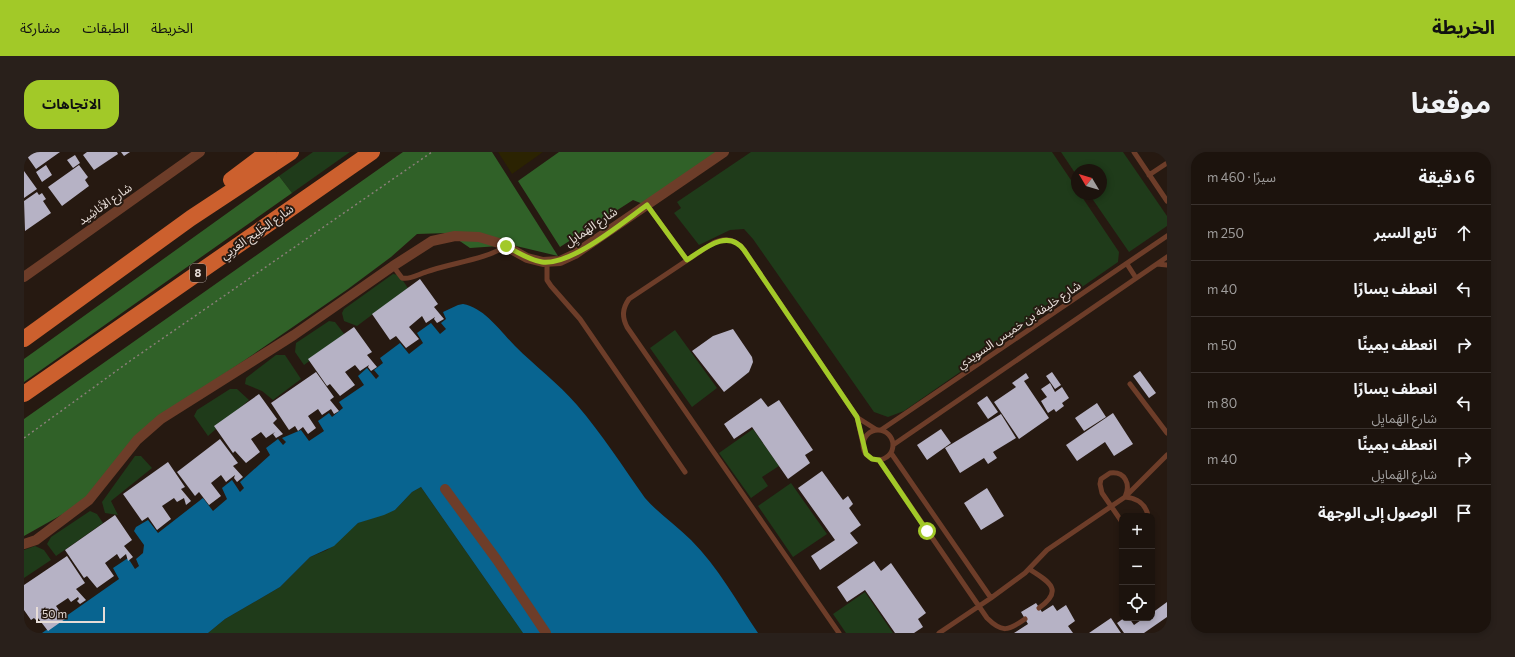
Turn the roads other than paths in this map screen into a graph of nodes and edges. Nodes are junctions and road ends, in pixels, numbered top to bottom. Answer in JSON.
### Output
{"nodes":[{"id":1,"x":200,"y":152,"type":"edge"},
{"id":2,"x":268,"y":152,"type":"edge"},
{"id":3,"x":291,"y":152,"type":"edge"},
{"id":4,"x":372,"y":152,"type":"edge"},
{"id":5,"x":724,"y":152,"type":"edge"},
{"id":6,"x":1134,"y":152,"type":"edge"},
{"id":7,"x":1167,"y":163,"type":"edge"},
{"id":8,"x":1149,"y":175,"type":"junction"},
{"id":9,"x":1167,"y":201,"type":"edge"},
{"id":10,"x":647,"y":205,"type":"junction"},
{"id":11,"x":192,"y":218,"type":"junction"},
{"id":12,"x":1167,"y":236,"type":"edge"},
{"id":13,"x":506,"y":246,"type":"junction"},
{"id":14,"x":1167,"y":257,"type":"edge"},
{"id":15,"x":687,"y":260,"type":"junction"},
{"id":16,"x":547,"y":262,"type":"junction"},
{"id":17,"x":1127,"y":264,"type":"junction"},
{"id":18,"x":1157,"y":264,"type":"junction"},
{"id":19,"x":1167,"y":265,"type":"edge"},
{"id":20,"x":393,"y":266,"type":"junction"},
{"id":21,"x":24,"y":277,"type":"edge"},
{"id":22,"x":1136,"y":278,"type":"junction"},
{"id":23,"x":24,"y":339,"type":"edge"},
{"id":24,"x":1130,"y":384,"type":"dead end"},
{"id":25,"x":24,"y":394,"type":"edge"},
{"id":26,"x":857,"y":417,"type":"junction"},
{"id":27,"x":879,"y":430,"type":"junction"},
{"id":28,"x":1167,"y":433,"type":"edge"},
{"id":29,"x":863,"y":444,"type":"junction"},
{"id":30,"x":893,"y":444,"type":"junction"},
{"id":31,"x":891,"y":453,"type":"junction"},
{"id":32,"x":1167,"y":455,"type":"edge"},
{"id":33,"x":879,"y":460,"type":"junction"},
{"id":34,"x":685,"y":472,"type":"dead end"},
{"id":35,"x":445,"y":489,"type":"dead end"},
{"id":36,"x":1125,"y":497,"type":"junction"},
{"id":37,"x":1112,"y":506,"type":"junction"},
{"id":38,"x":1146,"y":513,"type":"edge"},
{"id":39,"x":1119,"y":517,"type":"edge"},
{"id":40,"x":24,"y":544,"type":"edge"},
{"id":41,"x":1029,"y":569,"type":"junction"},
{"id":42,"x":991,"y":598,"type":"junction"},
{"id":43,"x":978,"y":607,"type":"junction"},
{"id":44,"x":1040,"y":608,"type":"dead end"},
{"id":45,"x":1025,"y":618,"type":"dead end"},
{"id":46,"x":546,"y":633,"type":"edge"},
{"id":47,"x":839,"y":633,"type":"edge"},
{"id":48,"x":940,"y":633,"type":"edge"}],
"edges":[{"from":1,"to":21,"type":"street","name":"شارع الأناشِيد"},
{"from":2,"to":11,"type":"highway"},
{"from":3,"to":11,"type":"highway"},
{"from":4,"to":25,"type":"highway","name":"شارع الخَلِيج العَربِي","number":"8"},
{"from":5,"to":10,"type":"street","name":"شارع الهَمايِل"},
{"from":6,"to":8,"type":"lane"},
{"from":7,"to":8,"type":"lane"},
{"from":8,"to":9,"type":"lane"},
{"from":10,"to":15,"type":"lane"},
{"from":10,"to":16,"type":"street","name":"شارع الهَمايِل"},
{"from":11,"to":23,"type":"highway"},
{"from":12,"to":17,"type":"lane","name":"شارع خليفة بن خميس السويدي"},
{"from":13,"to":16,"type":"street","name":"شارع الهَمايِل"},
{"from":13,"to":20,"type":"street","name":"شارع الهَمايِل"},
{"from":13,"to":20,"type":"lane"},
{"from":14,"to":18,"type":"lane"},
{"from":15,"to":26,"type":"lane"},
{"from":15,"to":47,"type":"lane"},
{"from":16,"to":34,"type":"lane"},
{"from":17,"to":22,"type":"lane"},
{"from":17,"to":27,"type":"lane","name":"شارع خليفة بن خميس السويدي"},
{"from":18,"to":19,"type":"lane"},
{"from":18,"to":22,"type":"lane"},
{"from":20,"to":40,"type":"street","name":"شارع الهَمايِل"},
{"from":22,"to":30,"type":"lane"},
{"from":24,"to":28,"type":"lane"},
{"from":26,"to":27,"type":"lane"},
{"from":26,"to":29,"type":"lane"},
{"from":27,"to":29,"type":"lane"},
{"from":27,"to":30,"type":"lane"},
{"from":29,"to":33,"type":"lane"},
{"from":30,"to":31,"type":"lane"},
{"from":31,"to":33,"type":"lane"},
{"from":31,"to":42,"type":"lane"},
{"from":32,"to":36,"type":"lane"},
{"from":33,"to":43,"type":"lane"},
{"from":35,"to":46,"type":"street"},
{"from":36,"to":37,"type":"lane"},
{"from":36,"to":37,"type":"lane"},
{"from":36,"to":38,"type":"lane"},
{"from":37,"to":39,"type":"lane"},
{"from":37,"to":41,"type":"lane"},
{"from":41,"to":42,"type":"lane"},
{"from":41,"to":44,"type":"lane"},
{"from":42,"to":43,"type":"lane"},
{"from":43,"to":45,"type":"lane"},
{"from":43,"to":48,"type":"lane"}]}
